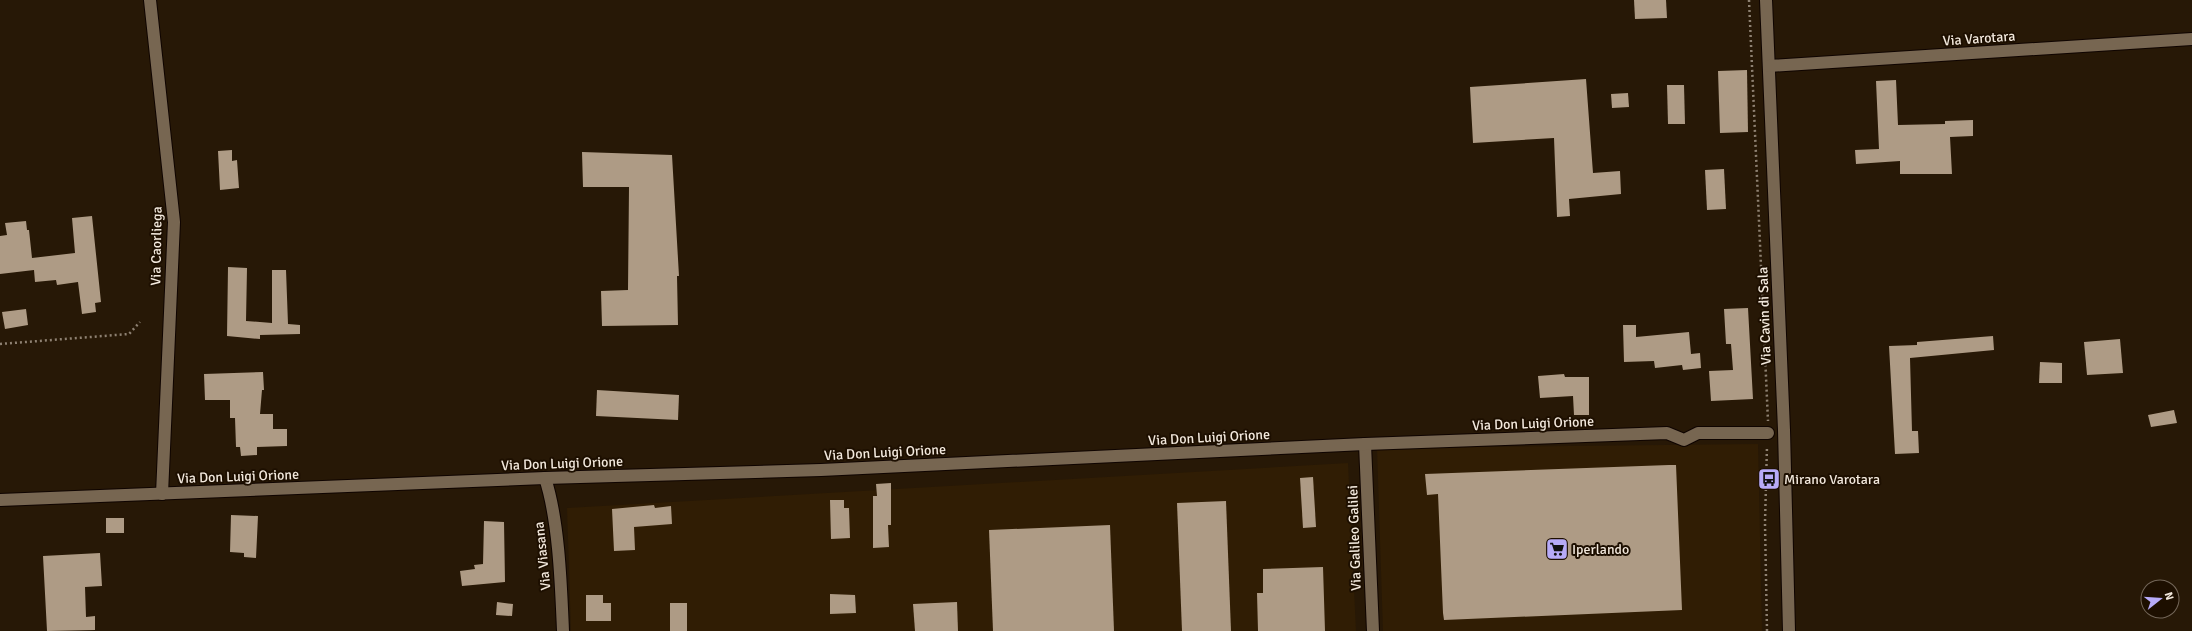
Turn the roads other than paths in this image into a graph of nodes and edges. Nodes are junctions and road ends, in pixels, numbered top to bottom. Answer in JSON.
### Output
{"nodes":[{"id":1,"x":150,"y":0,"type":"edge"},
{"id":2,"x":1766,"y":0,"type":"edge"},
{"id":3,"x":2192,"y":40,"type":"edge"},
{"id":4,"x":1769,"y":66,"type":"junction"},
{"id":5,"x":1768,"y":433,"type":"road end"},
{"id":6,"x":1365,"y":444,"type":"junction"},
{"id":7,"x":545,"y":478,"type":"junction"},
{"id":8,"x":162,"y":494,"type":"junction"},
{"id":9,"x":0,"y":500,"type":"edge"},
{"id":10,"x":563,"y":631,"type":"edge"},
{"id":11,"x":1373,"y":631,"type":"edge"},
{"id":12,"x":1789,"y":631,"type":"edge"}],
"edges":[{"from":1,"to":8,"type":"street","name":"Via Caorliega"},
{"from":2,"to":4,"type":"street","name":"Via Cavin di Sala"},
{"from":3,"to":4,"type":"street","name":"Via Varotara"},
{"from":4,"to":12,"type":"street","name":"Via Cavin di Sala"},
{"from":5,"to":6,"type":"street","name":"Via Don Luigi Orione"},
{"from":6,"to":7,"type":"street","name":"Via Don Luigi Orione"},
{"from":6,"to":11,"type":"street","name":"Via Galileo Galilei"},
{"from":7,"to":8,"type":"street","name":"Via Don Luigi Orione"},
{"from":7,"to":10,"type":"street","name":"Via Viasana"},
{"from":8,"to":9,"type":"street","name":"Via Don Luigi Orione"}]}
